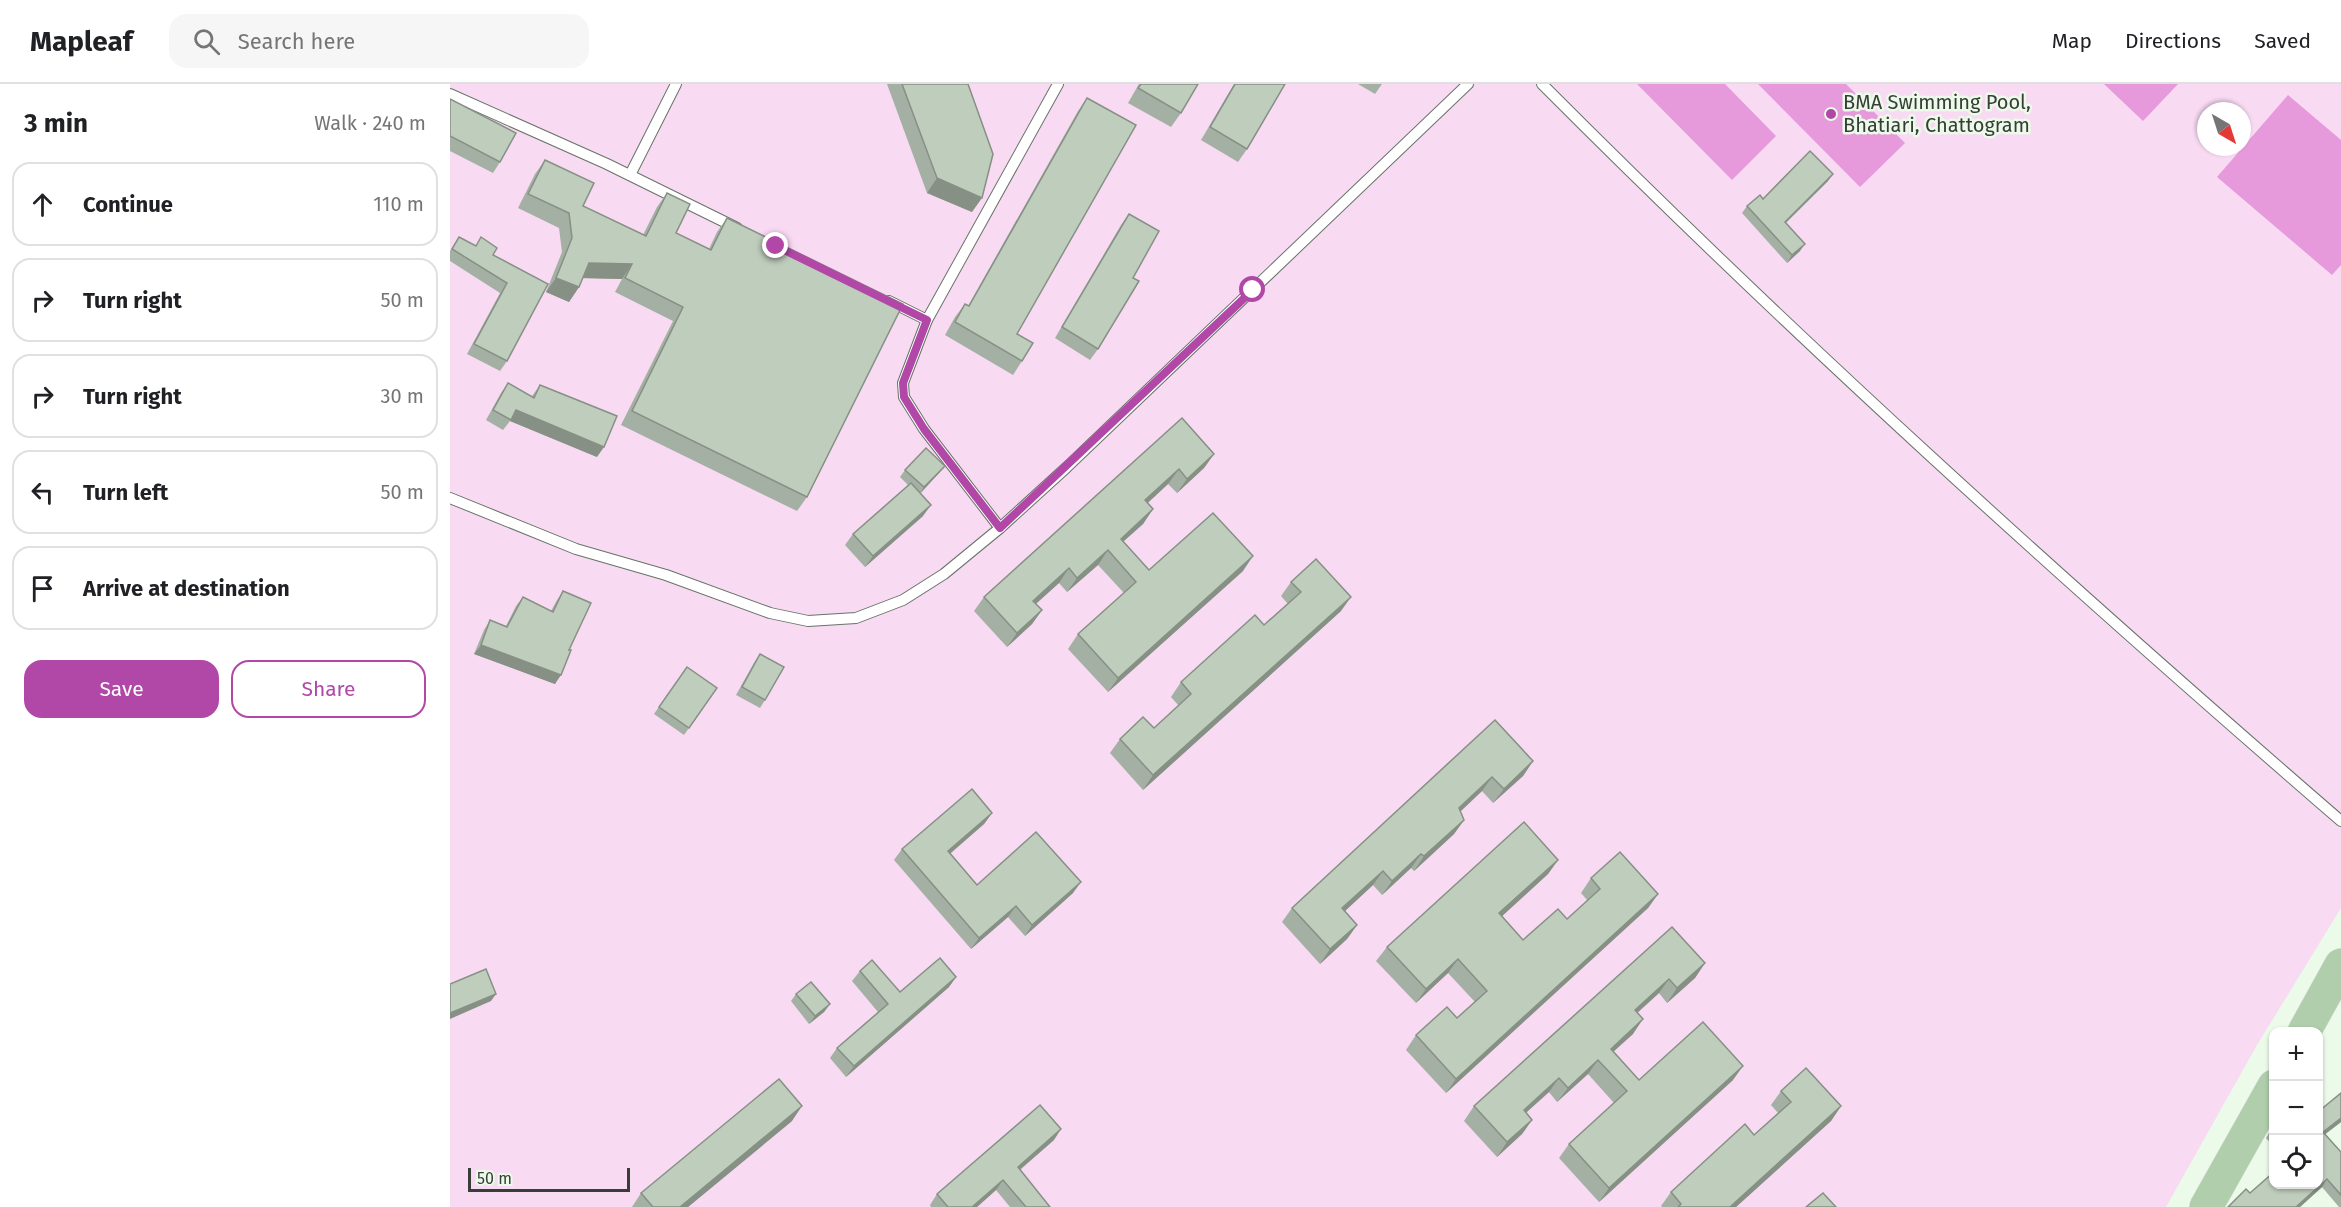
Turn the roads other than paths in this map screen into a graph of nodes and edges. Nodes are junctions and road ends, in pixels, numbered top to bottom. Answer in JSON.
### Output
{"nodes":[{"id":1,"x":676,"y":84,"type":"edge"},
{"id":2,"x":1058,"y":84,"type":"edge"},
{"id":3,"x":1468,"y":84,"type":"edge"},
{"id":4,"x":1542,"y":84,"type":"edge"},
{"id":5,"x":450,"y":94,"type":"edge"},
{"id":6,"x":630,"y":175,"type":"junction"},
{"id":7,"x":745,"y":231,"type":"edge"},
{"id":8,"x":884,"y":299,"type":"edge"},
{"id":9,"x":927,"y":320,"type":"junction"},
{"id":10,"x":450,"y":498,"type":"edge"},
{"id":11,"x":1000,"y":528,"type":"junction"},
{"id":12,"x":2341,"y":821,"type":"edge"},
{"id":13,"x":2341,"y":965,"type":"edge"},
{"id":14,"x":2307,"y":1027,"type":"edge"},
{"id":15,"x":2269,"y":1095,"type":"edge"},
{"id":16,"x":2206,"y":1207,"type":"edge"}],
"edges":[{"from":1,"to":6,"type":"lane"},
{"from":2,"to":9,"type":"lane"},
{"from":3,"to":11,"type":"lane"},
{"from":4,"to":12,"type":"lane"},
{"from":5,"to":6,"type":"lane"},
{"from":6,"to":7,"type":"lane"},
{"from":8,"to":9,"type":"lane"},
{"from":9,"to":11,"type":"lane"},
{"from":10,"to":11,"type":"lane"},
{"from":13,"to":14,"type":"main road"},
{"from":15,"to":16,"type":"main road"}]}
